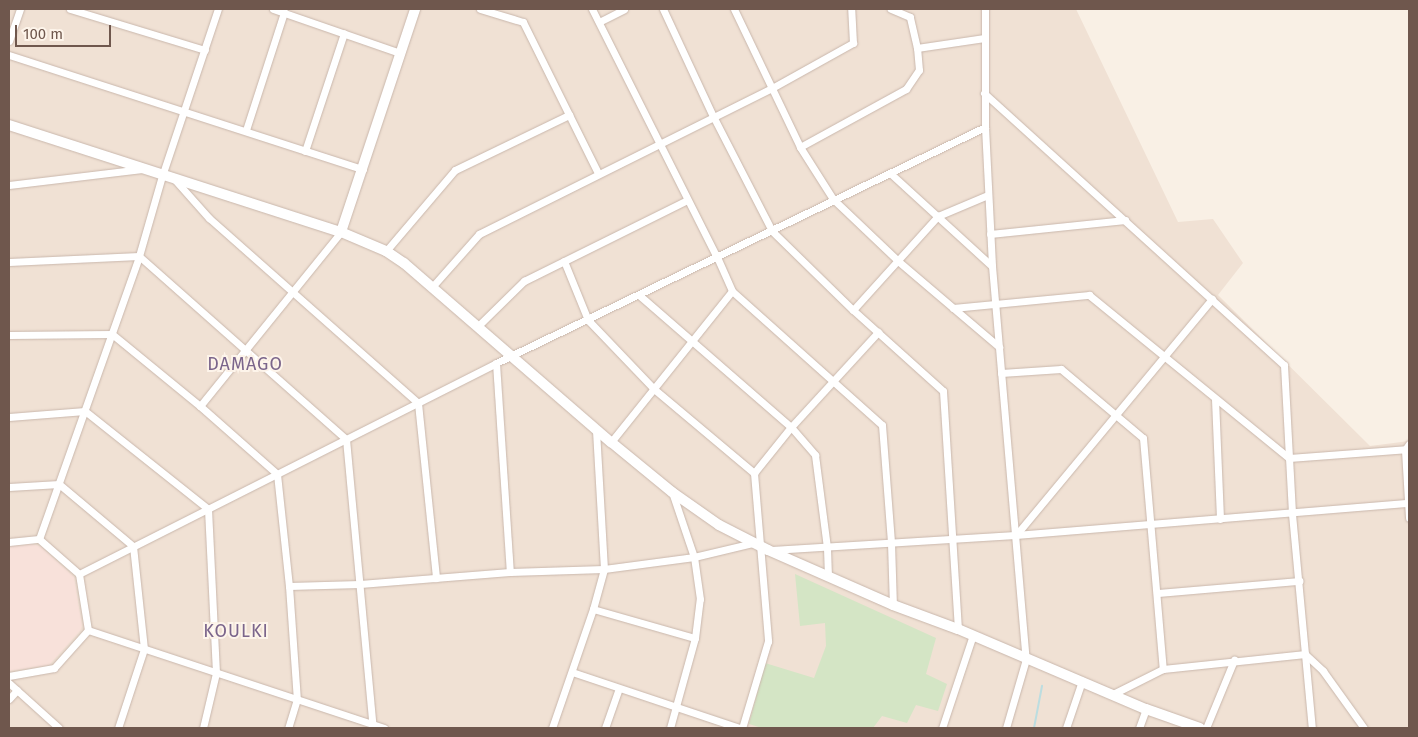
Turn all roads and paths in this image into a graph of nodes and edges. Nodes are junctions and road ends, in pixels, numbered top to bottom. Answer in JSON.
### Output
{"nodes":[{"id":1,"x":20,"y":9,"type":"edge"},
{"id":2,"x":70,"y":9,"type":"edge"},
{"id":3,"x":218,"y":9,"type":"edge"},
{"id":4,"x":273,"y":9,"type":"edge"},
{"id":5,"x":415,"y":9,"type":"edge"},
{"id":6,"x":480,"y":9,"type":"edge"},
{"id":7,"x":592,"y":9,"type":"edge"},
{"id":8,"x":624,"y":9,"type":"edge"},
{"id":9,"x":663,"y":9,"type":"edge"},
{"id":10,"x":734,"y":9,"type":"edge"},
{"id":11,"x":851,"y":9,"type":"edge"},
{"id":12,"x":891,"y":9,"type":"edge"},
{"id":13,"x":985,"y":9,"type":"edge"},
{"id":14,"x":284,"y":12,"type":"junction"},
{"id":15,"x":599,"y":22,"type":"junction"},
{"id":16,"x":344,"y":33,"type":"junction"},
{"id":17,"x":984,"y":38,"type":"junction"},
{"id":18,"x":9,"y":41,"type":"edge"},
{"id":19,"x":917,"y":48,"type":"junction"},
{"id":20,"x":205,"y":50,"type":"junction"},
{"id":21,"x":400,"y":53,"type":"junction"},
{"id":22,"x":9,"y":55,"type":"edge"},
{"id":23,"x":772,"y":88,"type":"junction"},
{"id":24,"x":984,"y":93,"type":"junction"},
{"id":25,"x":184,"y":113,"type":"junction"},
{"id":26,"x":569,"y":115,"type":"junction"},
{"id":27,"x":713,"y":116,"type":"junction"},
{"id":28,"x":9,"y":125,"type":"edge"},
{"id":29,"x":985,"y":127,"type":"junction"},
{"id":30,"x":246,"y":130,"type":"junction"},
{"id":31,"x":658,"y":143,"type":"junction"},
{"id":32,"x":800,"y":147,"type":"junction"},
{"id":33,"x":305,"y":151,"type":"junction"},
{"id":34,"x":142,"y":169,"type":"junction"},
{"id":35,"x":363,"y":169,"type":"junction"},
{"id":36,"x":890,"y":173,"type":"junction"},
{"id":37,"x":598,"y":174,"type":"junction"},
{"id":38,"x":162,"y":176,"type":"junction"},
{"id":39,"x":176,"y":181,"type":"junction"},
{"id":40,"x":9,"y":185,"type":"edge"},
{"id":41,"x":988,"y":195,"type":"junction"},
{"id":42,"x":833,"y":199,"type":"junction"},
{"id":43,"x":687,"y":200,"type":"junction"},
{"id":44,"x":938,"y":216,"type":"junction"},
{"id":45,"x":1125,"y":220,"type":"junction"},
{"id":46,"x":772,"y":230,"type":"junction"},
{"id":47,"x":340,"y":232,"type":"junction"},
{"id":48,"x":990,"y":234,"type":"junction"},
{"id":49,"x":386,"y":251,"type":"junction"},
{"id":50,"x":139,"y":256,"type":"junction"},
{"id":51,"x":717,"y":257,"type":"junction"},
{"id":52,"x":564,"y":261,"type":"junction"},
{"id":53,"x":898,"y":261,"type":"junction"},
{"id":54,"x":9,"y":262,"type":"edge"},
{"id":55,"x":992,"y":266,"type":"junction"},
{"id":56,"x":432,"y":287,"type":"junction"},
{"id":57,"x":294,"y":291,"type":"junction"},
{"id":58,"x":732,"y":291,"type":"junction"},
{"id":59,"x":639,"y":295,"type":"junction"},
{"id":60,"x":1212,"y":299,"type":"junction"},
{"id":61,"x":995,"y":304,"type":"junction"},
{"id":62,"x":953,"y":308,"type":"junction"},
{"id":63,"x":853,"y":310,"type":"junction"},
{"id":64,"x":588,"y":320,"type":"junction"},
{"id":65,"x":478,"y":327,"type":"junction"},
{"id":66,"x":878,"y":332,"type":"junction"},
{"id":67,"x":112,"y":334,"type":"junction"},
{"id":68,"x":9,"y":335,"type":"edge"},
{"id":69,"x":690,"y":341,"type":"junction"},
{"id":70,"x":999,"y":347,"type":"junction"},
{"id":71,"x":246,"y":348,"type":"junction"},
{"id":72,"x":1164,"y":357,"type":"junction"},
{"id":73,"x":511,"y":358,"type":"junction"},
{"id":74,"x":496,"y":363,"type":"junction"},
{"id":75,"x":1001,"y":373,"type":"junction"},
{"id":76,"x":832,"y":380,"type":"junction"},
{"id":77,"x":654,"y":389,"type":"junction"},
{"id":78,"x":1216,"y":400,"type":"junction"},
{"id":79,"x":418,"y":403,"type":"junction"},
{"id":80,"x":200,"y":406,"type":"junction"},
{"id":81,"x":85,"y":410,"type":"junction"},
{"id":82,"x":1116,"y":415,"type":"junction"},
{"id":83,"x":9,"y":417,"type":"edge"},
{"id":84,"x":790,"y":427,"type":"junction"},
{"id":85,"x":596,"y":429,"type":"junction"},
{"id":86,"x":346,"y":439,"type":"junction"},
{"id":87,"x":611,"y":442,"type":"junction"},
{"id":88,"x":1408,"y":448,"type":"edge"},
{"id":89,"x":1289,"y":458,"type":"junction"},
{"id":90,"x":754,"y":472,"type":"junction"},
{"id":91,"x":277,"y":474,"type":"junction"},
{"id":92,"x":58,"y":484,"type":"junction"},
{"id":93,"x":9,"y":487,"type":"edge"},
{"id":94,"x":672,"y":492,"type":"junction"},
{"id":95,"x":1409,"y":504,"type":"edge"},
{"id":96,"x":208,"y":509,"type":"junction"},
{"id":97,"x":1292,"y":514,"type":"junction"},
{"id":98,"x":1409,"y":518,"type":"edge"},
{"id":99,"x":1220,"y":519,"type":"junction"},
{"id":100,"x":1150,"y":525,"type":"junction"},
{"id":101,"x":1016,"y":535,"type":"junction"},
{"id":102,"x":954,"y":538,"type":"junction"},
{"id":103,"x":39,"y":539,"type":"junction"},
{"id":104,"x":9,"y":542,"type":"edge"},
{"id":105,"x":891,"y":543,"type":"junction"},
{"id":106,"x":133,"y":546,"type":"junction"},
{"id":107,"x":761,"y":546,"type":"junction"},
{"id":108,"x":826,"y":548,"type":"junction"},
{"id":109,"x":694,"y":557,"type":"junction"},
{"id":110,"x":604,"y":569,"type":"junction"},
{"id":111,"x":510,"y":572,"type":"junction"},
{"id":112,"x":79,"y":574,"type":"junction"},
{"id":113,"x":828,"y":577,"type":"junction"},
{"id":114,"x":436,"y":578,"type":"junction"},
{"id":115,"x":1299,"y":581,"type":"junction"},
{"id":116,"x":360,"y":584,"type":"junction"},
{"id":117,"x":289,"y":586,"type":"junction"},
{"id":118,"x":1158,"y":593,"type":"junction"},
{"id":119,"x":893,"y":605,"type":"junction"},
{"id":120,"x":593,"y":609,"type":"junction"},
{"id":121,"x":958,"y":629,"type":"junction"},
{"id":122,"x":88,"y":630,"type":"junction"},
{"id":123,"x":973,"y":635,"type":"junction"},
{"id":124,"x":695,"y":638,"type":"junction"},
{"id":125,"x":144,"y":649,"type":"junction"},
{"id":126,"x":1305,"y":654,"type":"junction"},
{"id":127,"x":1026,"y":659,"type":"junction"},
{"id":128,"x":1234,"y":660,"type":"junction"},
{"id":129,"x":1163,"y":669,"type":"junction"},
{"id":130,"x":216,"y":672,"type":"junction"},
{"id":131,"x":572,"y":672,"type":"junction"},
{"id":132,"x":9,"y":676,"type":"edge"},
{"id":133,"x":1082,"y":681,"type":"junction"},
{"id":134,"x":9,"y":683,"type":"edge"},
{"id":135,"x":619,"y":688,"type":"junction"},
{"id":136,"x":17,"y":690,"type":"junction"},
{"id":137,"x":1113,"y":694,"type":"junction"},
{"id":138,"x":9,"y":699,"type":"edge"},
{"id":139,"x":297,"y":700,"type":"junction"},
{"id":140,"x":677,"y":708,"type":"junction"},
{"id":141,"x":1146,"y":709,"type":"junction"},
{"id":142,"x":373,"y":727,"type":"edge"},
{"id":143,"x":1194,"y":727,"type":"edge"},
{"id":144,"x":59,"y":728,"type":"edge"},
{"id":145,"x":118,"y":728,"type":"edge"},
{"id":146,"x":203,"y":728,"type":"edge"},
{"id":147,"x":288,"y":728,"type":"edge"},
{"id":148,"x":384,"y":728,"type":"edge"},
{"id":149,"x":552,"y":728,"type":"edge"},
{"id":150,"x":605,"y":728,"type":"edge"},
{"id":151,"x":670,"y":728,"type":"edge"},
{"id":152,"x":741,"y":728,"type":"edge"},
{"id":153,"x":942,"y":728,"type":"edge"},
{"id":154,"x":1006,"y":728,"type":"edge"},
{"id":155,"x":1066,"y":728,"type":"edge"},
{"id":156,"x":1138,"y":728,"type":"edge"},
{"id":157,"x":1206,"y":728,"type":"edge"},
{"id":158,"x":1312,"y":728,"type":"edge"},
{"id":159,"x":1364,"y":728,"type":"edge"}],
"edges":[{"from":1,"to":18,"type":"street"},
{"from":2,"to":20,"type":"street"},
{"from":3,"to":20,"type":"street"},
{"from":4,"to":14,"type":"street"},
{"from":5,"to":21,"type":"main road"},
{"from":6,"to":26,"type":"street"},
{"from":7,"to":15,"type":"street"},
{"from":8,"to":15,"type":"street"},
{"from":9,"to":27,"type":"street"},
{"from":10,"to":23,"type":"street"},
{"from":11,"to":23,"type":"street"},
{"from":12,"to":19,"type":"street"},
{"from":13,"to":17,"type":"street"},
{"from":14,"to":16,"type":"street"},
{"from":14,"to":30,"type":"street"},
{"from":15,"to":31,"type":"street"},
{"from":16,"to":21,"type":"street"},
{"from":16,"to":33,"type":"street"},
{"from":17,"to":19,"type":"street"},
{"from":17,"to":24,"type":"street"},
{"from":19,"to":32,"type":"street"},
{"from":20,"to":25,"type":"street"},
{"from":21,"to":35,"type":"main road"},
{"from":22,"to":25,"type":"street"},
{"from":23,"to":27,"type":"street"},
{"from":23,"to":32,"type":"street"},
{"from":24,"to":29,"type":"street"},
{"from":24,"to":45,"type":"street"},
{"from":25,"to":30,"type":"street"},
{"from":25,"to":38,"type":"street"},
{"from":26,"to":37,"type":"street"},
{"from":26,"to":49,"type":"street"},
{"from":27,"to":31,"type":"street"},
{"from":27,"to":46,"type":"street"},
{"from":28,"to":34,"type":"main road"},
{"from":29,"to":36,"type":"street"},
{"from":29,"to":41,"type":"street"},
{"from":30,"to":33,"type":"street"},
{"from":31,"to":37,"type":"street"},
{"from":31,"to":43,"type":"street"},
{"from":32,"to":42,"type":"street"},
{"from":33,"to":35,"type":"street"},
{"from":34,"to":38,"type":"main road"},
{"from":34,"to":40,"type":"street"},
{"from":35,"to":47,"type":"main road"},
{"from":36,"to":42,"type":"street"},
{"from":36,"to":44,"type":"street"},
{"from":37,"to":56,"type":"street"},
{"from":38,"to":39,"type":"main road"},
{"from":38,"to":50,"type":"street"},
{"from":39,"to":47,"type":"main road"},
{"from":39,"to":57,"type":"street"},
{"from":41,"to":44,"type":"street"},
{"from":41,"to":48,"type":"street"},
{"from":42,"to":46,"type":"street"},
{"from":42,"to":53,"type":"street"},
{"from":43,"to":51,"type":"street"},
{"from":43,"to":52,"type":"street"},
{"from":44,"to":53,"type":"street"},
{"from":44,"to":55,"type":"street"},
{"from":45,"to":48,"type":"street"},
{"from":45,"to":60,"type":"street"},
{"from":46,"to":51,"type":"street"},
{"from":46,"to":63,"type":"street"},
{"from":47,"to":49,"type":"main road"},
{"from":47,"to":57,"type":"street"},
{"from":48,"to":55,"type":"street"},
{"from":49,"to":56,"type":"main road"},
{"from":50,"to":54,"type":"street"},
{"from":50,"to":67,"type":"street"},
{"from":50,"to":71,"type":"street"},
{"from":51,"to":58,"type":"street"},
{"from":51,"to":59,"type":"street"},
{"from":52,"to":64,"type":"street"},
{"from":52,"to":65,"type":"street"},
{"from":53,"to":62,"type":"street"},
{"from":53,"to":63,"type":"street"},
{"from":55,"to":61,"type":"street"},
{"from":56,"to":65,"type":"main road"},
{"from":57,"to":71,"type":"street"},
{"from":57,"to":79,"type":"street"},
{"from":58,"to":69,"type":"street"},
{"from":58,"to":76,"type":"street"},
{"from":59,"to":64,"type":"street"},
{"from":59,"to":69,"type":"street"},
{"from":60,"to":72,"type":"street"},
{"from":60,"to":89,"type":"street"},
{"from":61,"to":62,"type":"street"},
{"from":61,"to":70,"type":"street"},
{"from":61,"to":72,"type":"street"},
{"from":62,"to":70,"type":"street"},
{"from":63,"to":66,"type":"street"},
{"from":64,"to":73,"type":"street"},
{"from":64,"to":77,"type":"street"},
{"from":65,"to":73,"type":"main road"},
{"from":66,"to":76,"type":"street"},
{"from":66,"to":102,"type":"street"},
{"from":67,"to":68,"type":"street"},
{"from":67,"to":80,"type":"street"},
{"from":67,"to":81,"type":"street"},
{"from":69,"to":77,"type":"street"},
{"from":69,"to":84,"type":"street"},
{"from":70,"to":75,"type":"street"},
{"from":71,"to":80,"type":"street"},
{"from":71,"to":86,"type":"street"},
{"from":72,"to":78,"type":"street"},
{"from":72,"to":82,"type":"street"},
{"from":73,"to":74,"type":"street"},
{"from":73,"to":85,"type":"main road"},
{"from":74,"to":79,"type":"street"},
{"from":74,"to":111,"type":"street"},
{"from":75,"to":82,"type":"street"},
{"from":75,"to":101,"type":"street"},
{"from":76,"to":84,"type":"street"},
{"from":76,"to":105,"type":"street"},
{"from":77,"to":87,"type":"street"},
{"from":77,"to":90,"type":"street"},
{"from":78,"to":89,"type":"street"},
{"from":78,"to":99,"type":"street"},
{"from":79,"to":86,"type":"street"},
{"from":79,"to":114,"type":"street"},
{"from":80,"to":91,"type":"street"},
{"from":81,"to":83,"type":"street"},
{"from":81,"to":92,"type":"street"},
{"from":81,"to":96,"type":"street"},
{"from":82,"to":100,"type":"street"},
{"from":82,"to":101,"type":"street"},
{"from":84,"to":90,"type":"street"},
{"from":84,"to":108,"type":"street"},
{"from":85,"to":87,"type":"main road"},
{"from":85,"to":110,"type":"street"},
{"from":86,"to":91,"type":"street"},
{"from":86,"to":116,"type":"street"},
{"from":87,"to":94,"type":"main road"},
{"from":88,"to":89,"type":"street"},
{"from":88,"to":95,"type":"street"},
{"from":89,"to":97,"type":"street"},
{"from":90,"to":107,"type":"street"},
{"from":91,"to":96,"type":"street"},
{"from":91,"to":117,"type":"street"},
{"from":92,"to":93,"type":"street"},
{"from":92,"to":103,"type":"street"},
{"from":92,"to":106,"type":"street"},
{"from":94,"to":107,"type":"main road"},
{"from":94,"to":109,"type":"street"},
{"from":95,"to":97,"type":"street"},
{"from":95,"to":98,"type":"street"},
{"from":96,"to":106,"type":"street"},
{"from":96,"to":130,"type":"street"},
{"from":97,"to":99,"type":"street"},
{"from":97,"to":115,"type":"street"},
{"from":99,"to":100,"type":"street"},
{"from":100,"to":101,"type":"street"},
{"from":100,"to":118,"type":"street"},
{"from":101,"to":102,"type":"street"},
{"from":101,"to":127,"type":"street"},
{"from":102,"to":105,"type":"street"},
{"from":102,"to":121,"type":"street"},
{"from":103,"to":104,"type":"street"},
{"from":103,"to":112,"type":"street"},
{"from":105,"to":108,"type":"street"},
{"from":105,"to":119,"type":"street"},
{"from":106,"to":112,"type":"street"},
{"from":106,"to":125,"type":"street"},
{"from":107,"to":108,"type":"street"},
{"from":107,"to":109,"type":"street"},
{"from":107,"to":113,"type":"main road"},
{"from":107,"to":152,"type":"street"},
{"from":108,"to":113,"type":"street"},
{"from":109,"to":110,"type":"street"},
{"from":109,"to":124,"type":"street"},
{"from":110,"to":111,"type":"street"},
{"from":110,"to":120,"type":"street"},
{"from":111,"to":114,"type":"street"},
{"from":112,"to":122,"type":"street"},
{"from":113,"to":119,"type":"main road"},
{"from":114,"to":116,"type":"street"},
{"from":115,"to":118,"type":"street"},
{"from":115,"to":126,"type":"street"},
{"from":116,"to":117,"type":"street"},
{"from":116,"to":142,"type":"street"},
{"from":117,"to":139,"type":"street"},
{"from":118,"to":129,"type":"street"},
{"from":119,"to":121,"type":"main road"},
{"from":120,"to":124,"type":"street"},
{"from":120,"to":131,"type":"street"},
{"from":121,"to":123,"type":"main road"},
{"from":122,"to":125,"type":"street"},
{"from":122,"to":132,"type":"street"},
{"from":123,"to":127,"type":"main road"},
{"from":123,"to":153,"type":"street"},
{"from":124,"to":140,"type":"street"},
{"from":125,"to":130,"type":"street"},
{"from":125,"to":145,"type":"street"},
{"from":126,"to":128,"type":"street"},
{"from":126,"to":158,"type":"street"},
{"from":126,"to":159,"type":"street"},
{"from":127,"to":133,"type":"main road"},
{"from":127,"to":154,"type":"street"},
{"from":128,"to":129,"type":"street"},
{"from":128,"to":157,"type":"street"},
{"from":129,"to":137,"type":"street"},
{"from":130,"to":139,"type":"street"},
{"from":130,"to":146,"type":"street"},
{"from":131,"to":135,"type":"street"},
{"from":131,"to":149,"type":"street"},
{"from":133,"to":137,"type":"main road"},
{"from":133,"to":155,"type":"street"},
{"from":134,"to":136,"type":"street"},
{"from":135,"to":140,"type":"street"},
{"from":135,"to":150,"type":"street"},
{"from":136,"to":138,"type":"street"},
{"from":136,"to":144,"type":"street"},
{"from":137,"to":141,"type":"main road"},
{"from":139,"to":142,"type":"street"},
{"from":139,"to":147,"type":"street"},
{"from":140,"to":151,"type":"street"},
{"from":140,"to":152,"type":"street"},
{"from":141,"to":143,"type":"main road"},
{"from":141,"to":156,"type":"street"},
{"from":142,"to":148,"type":"street"}]}
